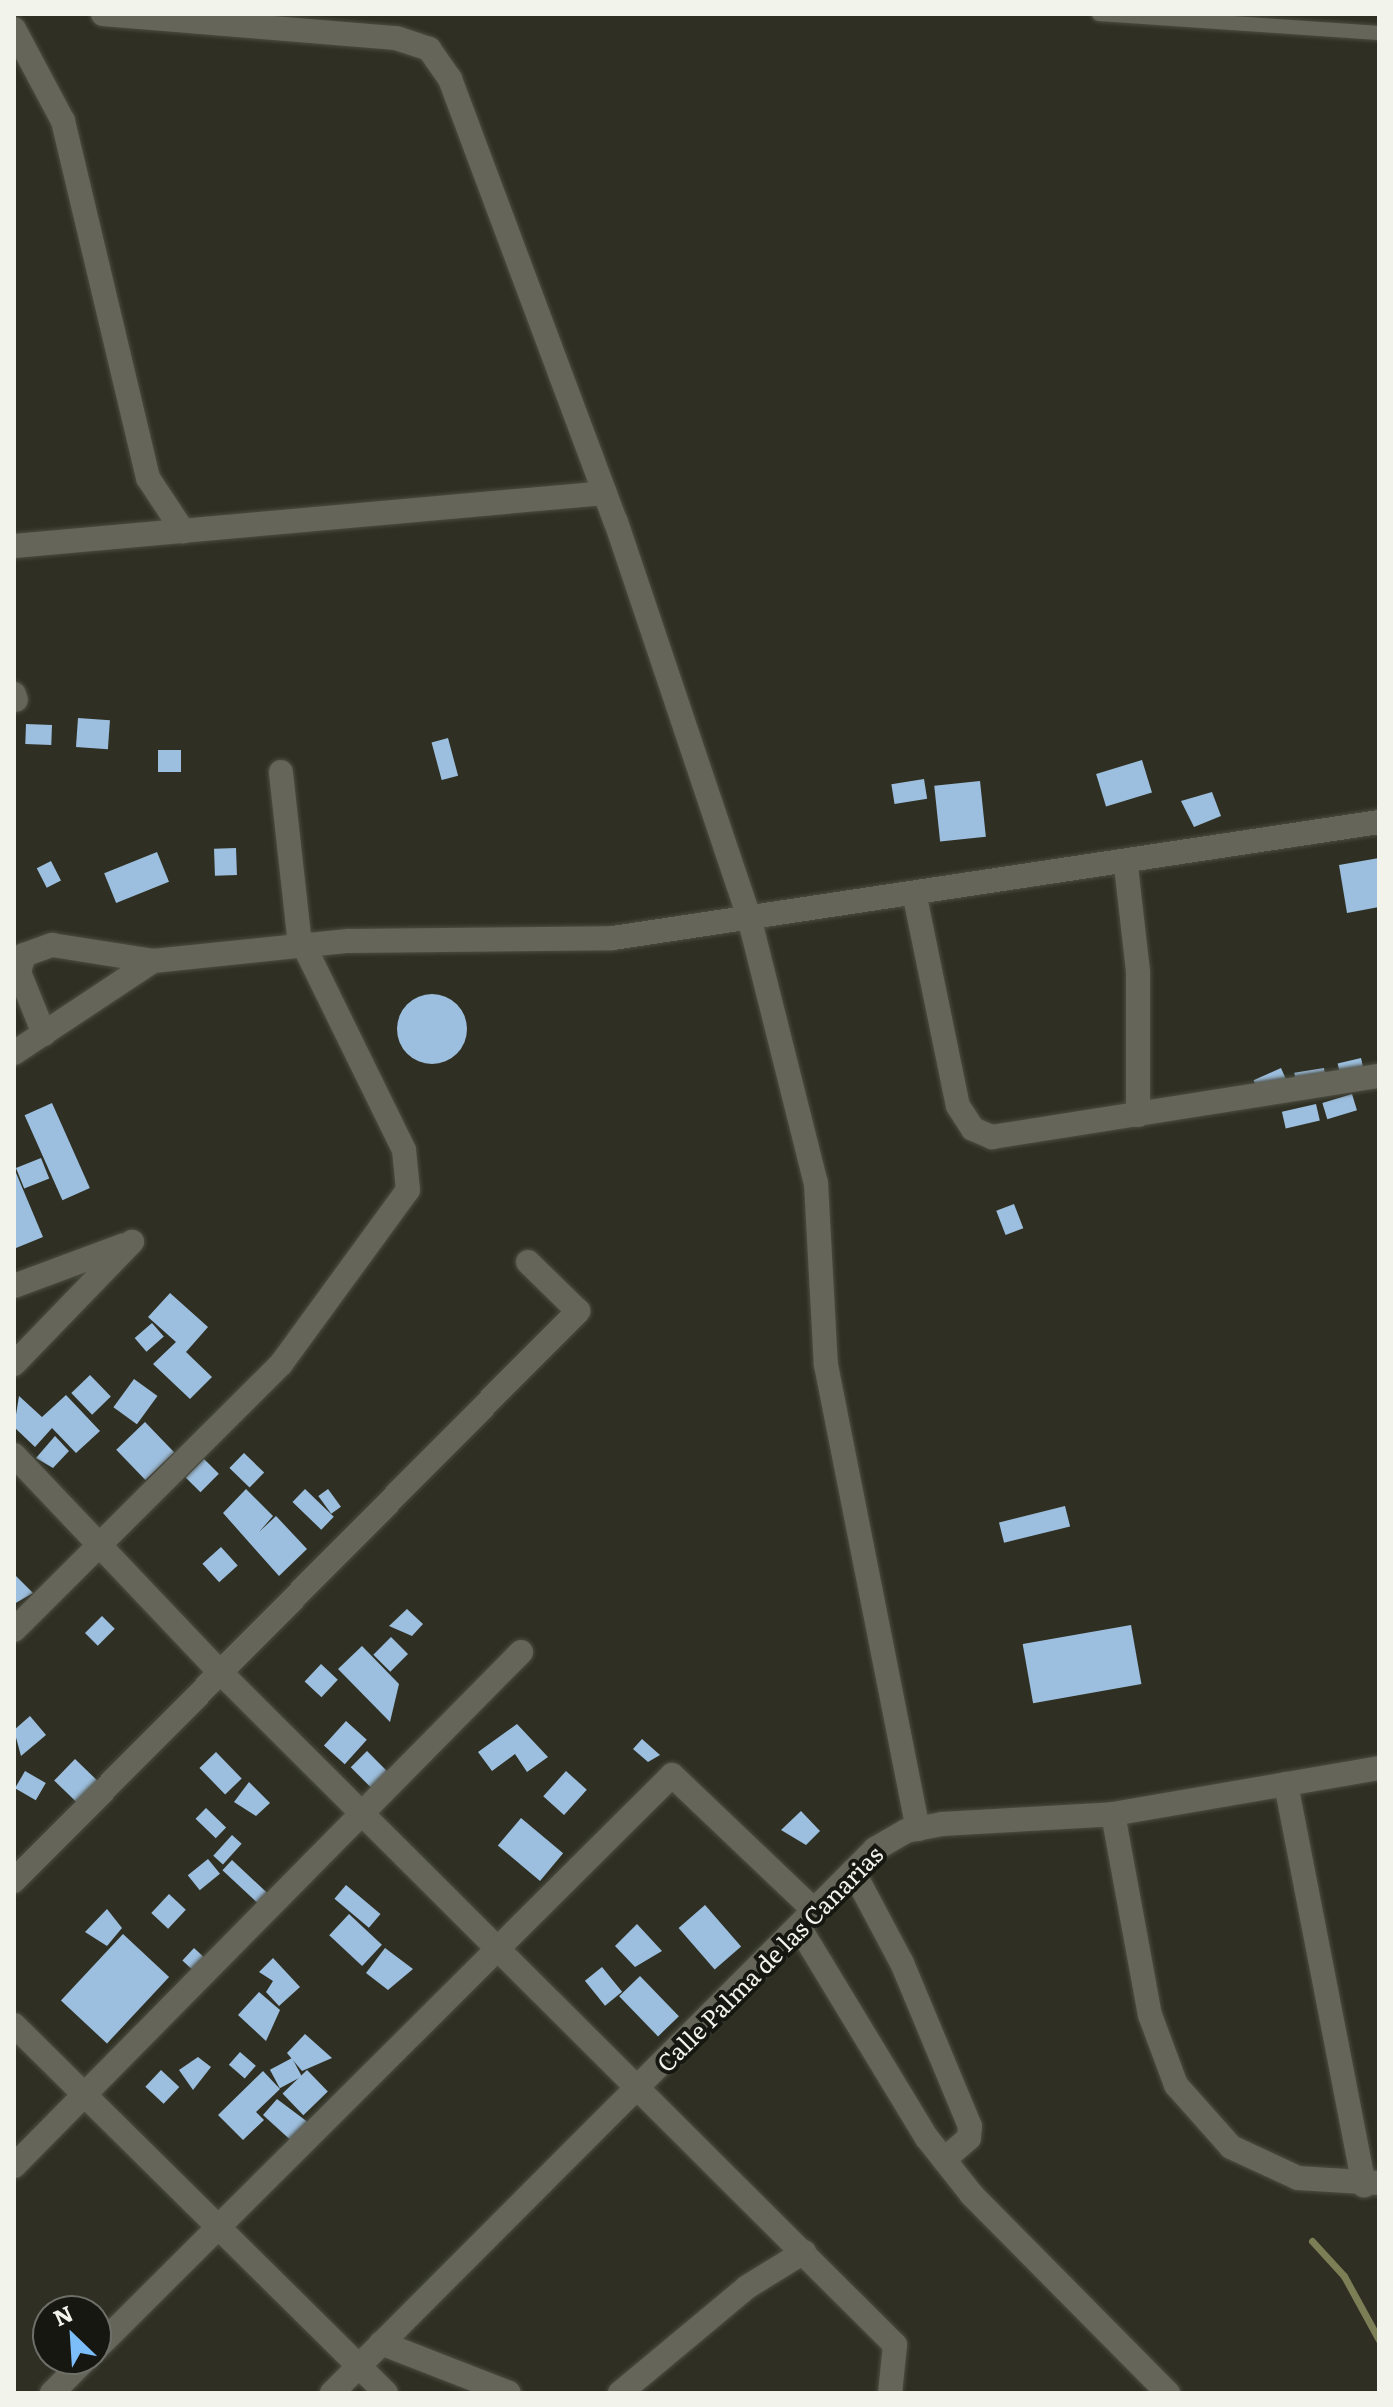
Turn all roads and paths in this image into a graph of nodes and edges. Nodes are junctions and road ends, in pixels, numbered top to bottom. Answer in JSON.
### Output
{"nodes":[{"id":1,"x":103,"y":14,"type":"edge"},
{"id":2,"x":1099,"y":14,"type":"edge"},
{"id":3,"x":14,"y":29,"type":"edge"},
{"id":4,"x":1379,"y":33,"type":"edge"},
{"id":5,"x":605,"y":493,"type":"junction"},
{"id":6,"x":183,"y":531,"type":"junction"},
{"id":7,"x":14,"y":546,"type":"edge"},
{"id":8,"x":281,"y":772,"type":"dead end"},
{"id":9,"x":1379,"y":822,"type":"edge"},
{"id":10,"x":1126,"y":866,"type":"junction"},
{"id":11,"x":915,"y":897,"type":"junction"},
{"id":12,"x":750,"y":921,"type":"junction"},
{"id":13,"x":303,"y":944,"type":"junction"},
{"id":14,"x":153,"y":961,"type":"junction"},
{"id":15,"x":44,"y":1034,"type":"junction"},
{"id":16,"x":14,"y":1053,"type":"edge"},
{"id":17,"x":1379,"y":1076,"type":"edge"},
{"id":18,"x":1138,"y":1115,"type":"junction"},
{"id":19,"x":528,"y":1262,"type":"dead end"},
{"id":20,"x":14,"y":1286,"type":"edge"},
{"id":21,"x":14,"y":1364,"type":"edge"},
{"id":22,"x":14,"y":1455,"type":"edge"},
{"id":23,"x":98,"y":1543,"type":"junction"},
{"id":24,"x":14,"y":1630,"type":"edge"},
{"id":25,"x":521,"y":1652,"type":"dead end"},
{"id":26,"x":220,"y":1672,"type":"junction"},
{"id":27,"x":1379,"y":1768,"type":"edge"},
{"id":28,"x":1286,"y":1784,"type":"junction"},
{"id":29,"x":363,"y":1812,"type":"junction"},
{"id":30,"x":1113,"y":1814,"type":"junction"},
{"id":31,"x":918,"y":1829,"type":"junction"},
{"id":32,"x":853,"y":1871,"type":"junction"},
{"id":33,"x":14,"y":1881,"type":"edge"},
{"id":34,"x":807,"y":1919,"type":"junction"},
{"id":35,"x":499,"y":1947,"type":"junction"},
{"id":36,"x":14,"y":2025,"type":"edge"},
{"id":37,"x":636,"y":2089,"type":"junction"},
{"id":38,"x":85,"y":2095,"type":"junction"},
{"id":39,"x":944,"y":2160,"type":"junction"},
{"id":40,"x":14,"y":2166,"type":"edge"},
{"id":41,"x":1372,"y":2185,"type":"edge"},
{"id":42,"x":219,"y":2226,"type":"junction"},
{"id":43,"x":804,"y":2252,"type":"junction"},
{"id":44,"x":112,"y":2333,"type":"edge"},
{"id":45,"x":381,"y":2343,"type":"junction"},
{"id":46,"x":360,"y":2365,"type":"junction"},
{"id":47,"x":70,"y":2375,"type":"edge"},
{"id":48,"x":52,"y":2393,"type":"edge"},
{"id":49,"x":332,"y":2393,"type":"edge"},
{"id":50,"x":386,"y":2393,"type":"edge"},
{"id":51,"x":509,"y":2393,"type":"edge"},
{"id":52,"x":620,"y":2393,"type":"edge"},
{"id":53,"x":890,"y":2393,"type":"edge"},
{"id":54,"x":1168,"y":2393,"type":"edge"}],
"edges":[{"from":1,"to":5,"type":"street"},
{"from":2,"to":4,"type":"lane"},
{"from":3,"to":6,"type":"street"},
{"from":5,"to":6,"type":"street"},
{"from":5,"to":12,"type":"street"},
{"from":6,"to":7,"type":"street"},
{"from":8,"to":13,"type":"street"},
{"from":9,"to":10,"type":"street"},
{"from":10,"to":11,"type":"street"},
{"from":10,"to":18,"type":"street"},
{"from":11,"to":12,"type":"street"},
{"from":11,"to":18,"type":"street"},
{"from":12,"to":13,"type":"street"},
{"from":12,"to":31,"type":"street"},
{"from":13,"to":14,"type":"street"},
{"from":13,"to":23,"type":"street"},
{"from":14,"to":15,"type":"street"},
{"from":14,"to":15,"type":"street"},
{"from":15,"to":16,"type":"street"},
{"from":17,"to":18,"type":"street"},
{"from":19,"to":26,"type":"street"},
{"from":20,"to":21,"type":"street"},
{"from":22,"to":23,"type":"street"},
{"from":23,"to":24,"type":"street"},
{"from":23,"to":26,"type":"street"},
{"from":25,"to":29,"type":"street"},
{"from":26,"to":29,"type":"street"},
{"from":26,"to":33,"type":"street"},
{"from":27,"to":28,"type":"street","name":"Calle Palma de las Canarias"},
{"from":28,"to":30,"type":"street","name":"Calle Palma de las Canarias"},
{"from":28,"to":41,"type":"street"},
{"from":29,"to":35,"type":"street"},
{"from":29,"to":38,"type":"street"},
{"from":30,"to":31,"type":"street","name":"Calle Palma de las Canarias"},
{"from":30,"to":41,"type":"street"},
{"from":31,"to":32,"type":"street","name":"Calle Palma de las Canarias"},
{"from":32,"to":34,"type":"street","name":"Calle Palma de las Canarias"},
{"from":32,"to":39,"type":"street"},
{"from":34,"to":35,"type":"street"},
{"from":34,"to":37,"type":"street","name":"Calle Palma de las Canarias"},
{"from":34,"to":39,"type":"street"},
{"from":35,"to":37,"type":"street"},
{"from":35,"to":42,"type":"street"},
{"from":36,"to":38,"type":"street"},
{"from":37,"to":43,"type":"street"},
{"from":37,"to":45,"type":"street","name":"Calle Palma de las Canarias"},
{"from":38,"to":40,"type":"street"},
{"from":38,"to":42,"type":"street"},
{"from":39,"to":54,"type":"street"},
{"from":42,"to":44,"type":"street"},
{"from":42,"to":46,"type":"street"},
{"from":43,"to":52,"type":"street"},
{"from":43,"to":53,"type":"street"},
{"from":45,"to":46,"type":"street","name":"Calle Palma de las Canarias"},
{"from":45,"to":51,"type":"street"},
{"from":46,"to":49,"type":"street","name":"Calle Palma de las Canarias"},
{"from":46,"to":50,"type":"street"},
{"from":47,"to":48,"type":"street"}]}
